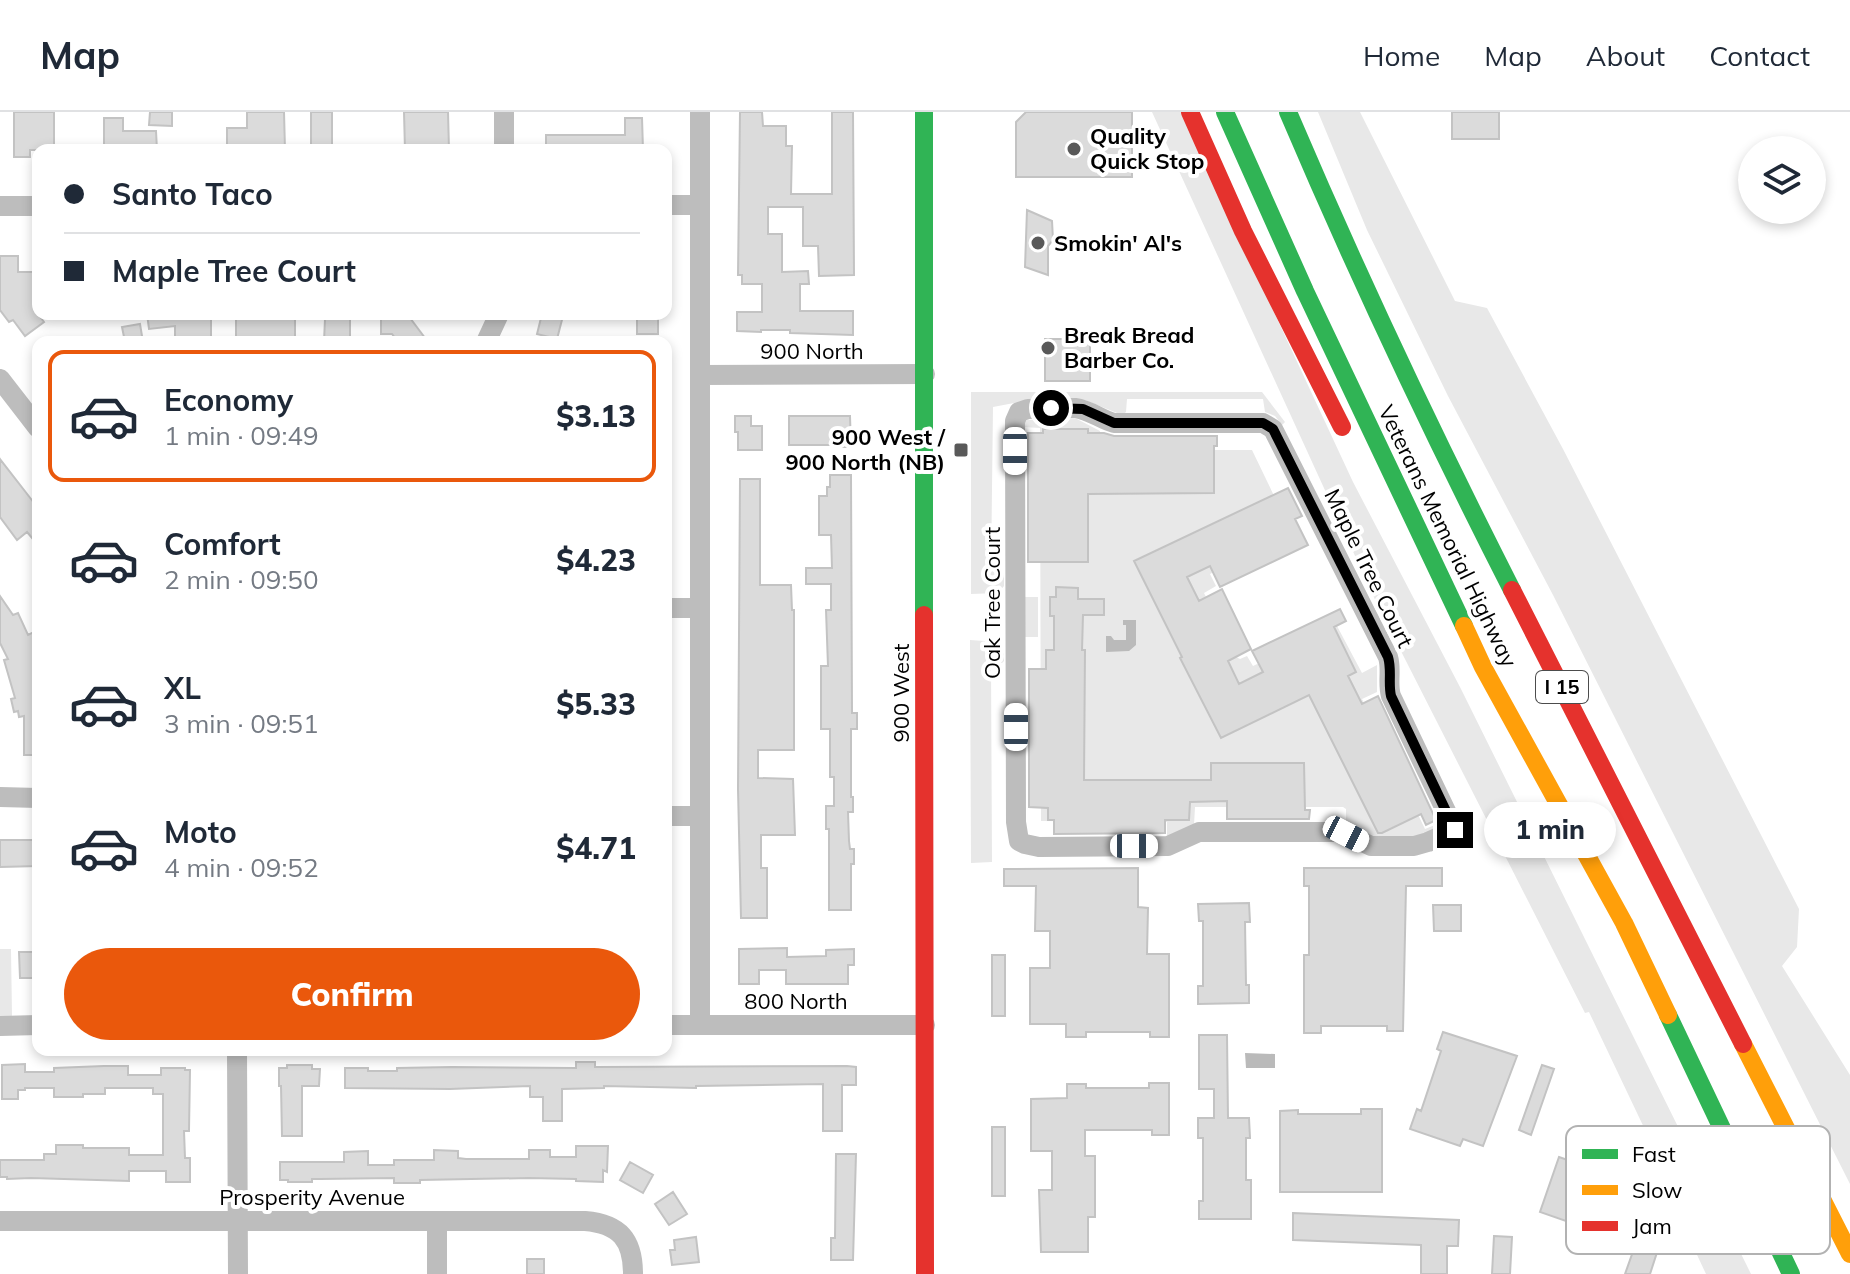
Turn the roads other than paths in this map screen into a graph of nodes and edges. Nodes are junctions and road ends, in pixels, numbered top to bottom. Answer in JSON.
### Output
{"nodes":[{"id":1,"x":504,"y":112,"type":"edge"},
{"id":2,"x":700,"y":112,"type":"edge"},
{"id":3,"x":924,"y":112,"type":"edge"},
{"id":4,"x":1190,"y":112,"type":"edge"},
{"id":5,"x":1225,"y":112,"type":"edge"},
{"id":6,"x":1288,"y":112,"type":"edge"},
{"id":7,"x":504,"y":144,"type":"edge"},
{"id":8,"x":672,"y":205,"type":"edge"},
{"id":9,"x":700,"y":205,"type":"junction"},
{"id":10,"x":0,"y":206,"type":"edge"},
{"id":11,"x":32,"y":206,"type":"edge"},
{"id":12,"x":925,"y":374,"type":"junction"},
{"id":13,"x":700,"y":375,"type":"junction"},
{"id":14,"x":0,"y":379,"type":"edge"},
{"id":15,"x":1019,"y":412,"type":"joint"},
{"id":16,"x":32,"y":420,"type":"edge"},
{"id":17,"x":1349,"y":440,"type":"dead end"},
{"id":18,"x":1414,"y":565,"type":"dead end"},
{"id":19,"x":672,"y":608,"type":"edge"},
{"id":20,"x":700,"y":608,"type":"junction"},
{"id":21,"x":1483,"y":667,"type":"junction"},
{"id":22,"x":0,"y":797,"type":"edge"},
{"id":23,"x":32,"y":798,"type":"edge"},
{"id":24,"x":672,"y":816,"type":"edge"},
{"id":25,"x":700,"y":816,"type":"junction"},
{"id":26,"x":1455,"y":830,"type":"joint"},
{"id":27,"x":32,"y":1025,"type":"edge"},
{"id":28,"x":672,"y":1025,"type":"edge"},
{"id":29,"x":700,"y":1025,"type":"junction"},
{"id":30,"x":925,"y":1025,"type":"junction"},
{"id":31,"x":0,"y":1026,"type":"edge"},
{"id":32,"x":237,"y":1056,"type":"edge"},
{"id":33,"x":1720,"y":1126,"type":"edge"},
{"id":34,"x":1786,"y":1126,"type":"edge"},
{"id":35,"x":1830,"y":1206,"type":"edge"},
{"id":36,"x":1830,"y":1214,"type":"edge"},
{"id":37,"x":0,"y":1221,"type":"edge"},
{"id":38,"x":238,"y":1221,"type":"junction"},
{"id":39,"x":437,"y":1221,"type":"junction"},
{"id":40,"x":1850,"y":1240,"type":"edge"},
{"id":41,"x":1768,"y":1254,"type":"edge"},
{"id":42,"x":1781,"y":1254,"type":"edge"},
{"id":43,"x":1850,"y":1254,"type":"edge"},
{"id":44,"x":238,"y":1274,"type":"edge"},
{"id":45,"x":437,"y":1274,"type":"edge"},
{"id":46,"x":633,"y":1274,"type":"edge"},
{"id":47,"x":925,"y":1274,"type":"edge"},
{"id":48,"x":1775,"y":1274,"type":"edge"},
{"id":49,"x":1791,"y":1274,"type":"edge"}],
"edges":[{"from":1,"to":7,"type":"street"},
{"from":2,"to":9,"type":"street"},
{"from":3,"to":12,"type":"main road","name":"900 West"},
{"from":4,"to":17,"type":"main road"},
{"from":5,"to":21,"type":"main road","name":"Veterans Memorial Highway","number":"I 15"},
{"from":6,"to":34,"type":"main road","name":"Veterans Memorial Highway","number":"I 15"},
{"from":8,"to":9,"type":"street"},
{"from":9,"to":13,"type":"street"},
{"from":10,"to":11,"type":"street"},
{"from":12,"to":13,"type":"street","name":"900 North"},
{"from":12,"to":30,"type":"main road","name":"900 West"},
{"from":13,"to":20,"type":"street"},
{"from":14,"to":16,"type":"street"},
{"from":15,"to":26,"type":"street","name":"Maple Tree Court"},
{"from":15,"to":26,"type":"street","name":"Oak Tree Court"},
{"from":18,"to":21,"type":"main road"},
{"from":19,"to":20,"type":"street"},
{"from":20,"to":25,"type":"street"},
{"from":21,"to":33,"type":"main road","name":"Veterans Memorial Highway","number":"I 15"},
{"from":22,"to":23,"type":"street"},
{"from":24,"to":25,"type":"street"},
{"from":25,"to":29,"type":"street"},
{"from":27,"to":31,"type":"street"},
{"from":28,"to":29,"type":"street","name":"800 North"},
{"from":29,"to":30,"type":"street","name":"800 North"},
{"from":30,"to":47,"type":"main road","name":"900 West"},
{"from":32,"to":38,"type":"street"},
{"from":35,"to":40,"type":"main road"},
{"from":36,"to":43,"type":"main road","name":"Veterans Memorial Highway","number":"I 15"},
{"from":37,"to":38,"type":"street","name":"Prosperity Avenue"},
{"from":38,"to":39,"type":"street","name":"Prosperity Avenue"},
{"from":38,"to":44,"type":"street"},
{"from":39,"to":45,"type":"street"},
{"from":39,"to":46,"type":"street","name":"Prosperity Avenue"},
{"from":41,"to":48,"type":"main road"},
{"from":42,"to":49,"type":"main road","name":"Veterans Memorial Highway","number":"I 15"}]}
